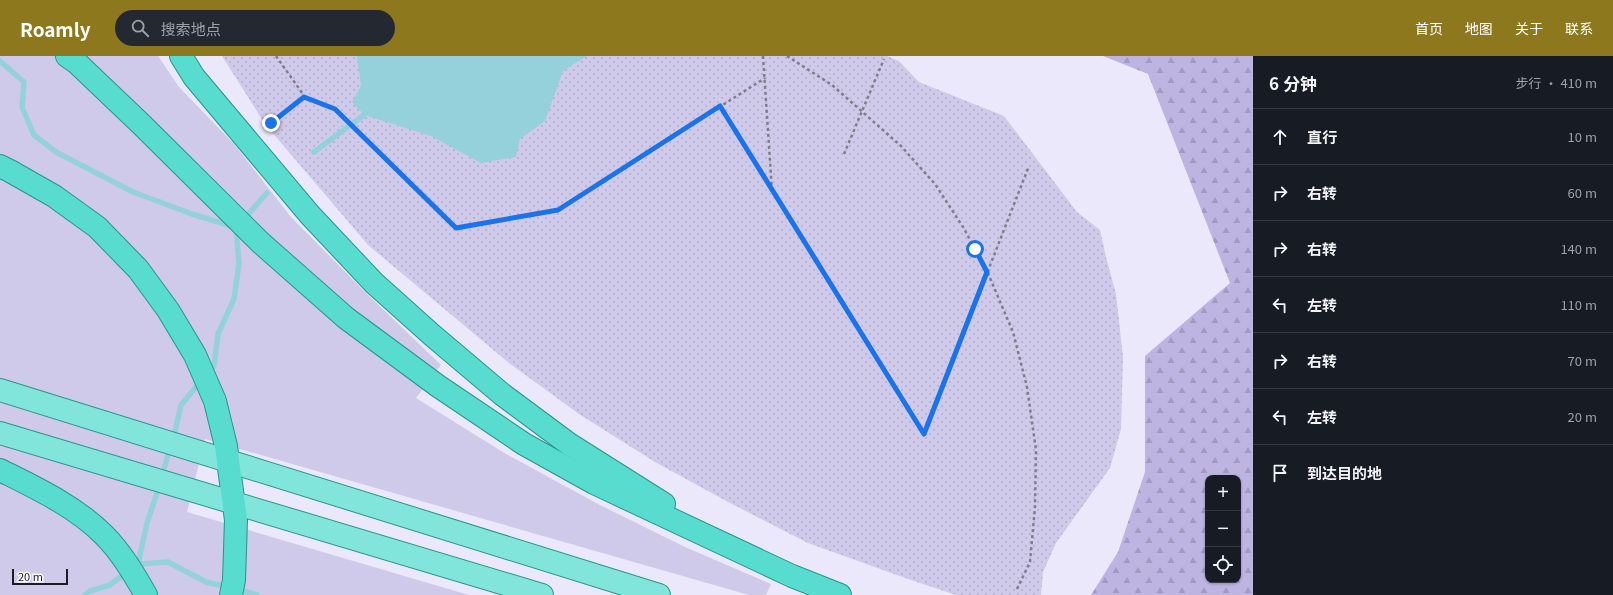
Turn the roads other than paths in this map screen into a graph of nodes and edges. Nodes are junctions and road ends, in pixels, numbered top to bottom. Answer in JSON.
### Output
{"nodes":[{"id":1,"x":67,"y":56,"type":"edge"},
{"id":2,"x":181,"y":56,"type":"edge"},
{"id":3,"x":0,"y":166,"type":"edge"},
{"id":4,"x":0,"y":390,"type":"edge"},
{"id":5,"x":0,"y":433,"type":"edge"},
{"id":6,"x":0,"y":470,"type":"edge"},
{"id":7,"x":745,"y":554,"type":"junction"},
{"id":8,"x":146,"y":595,"type":"edge"},
{"id":9,"x":231,"y":595,"type":"edge"},
{"id":10,"x":542,"y":595,"type":"edge"},
{"id":11,"x":659,"y":595,"type":"edge"},
{"id":12,"x":840,"y":595,"type":"edge"}],
"edges":[{"from":1,"to":7,"type":"highway"},
{"from":2,"to":7,"type":"highway"},
{"from":3,"to":9,"type":"highway"},
{"from":4,"to":11,"type":"main road"},
{"from":5,"to":10,"type":"main road"},
{"from":6,"to":8,"type":"highway"},
{"from":7,"to":12,"type":"highway"}]}
